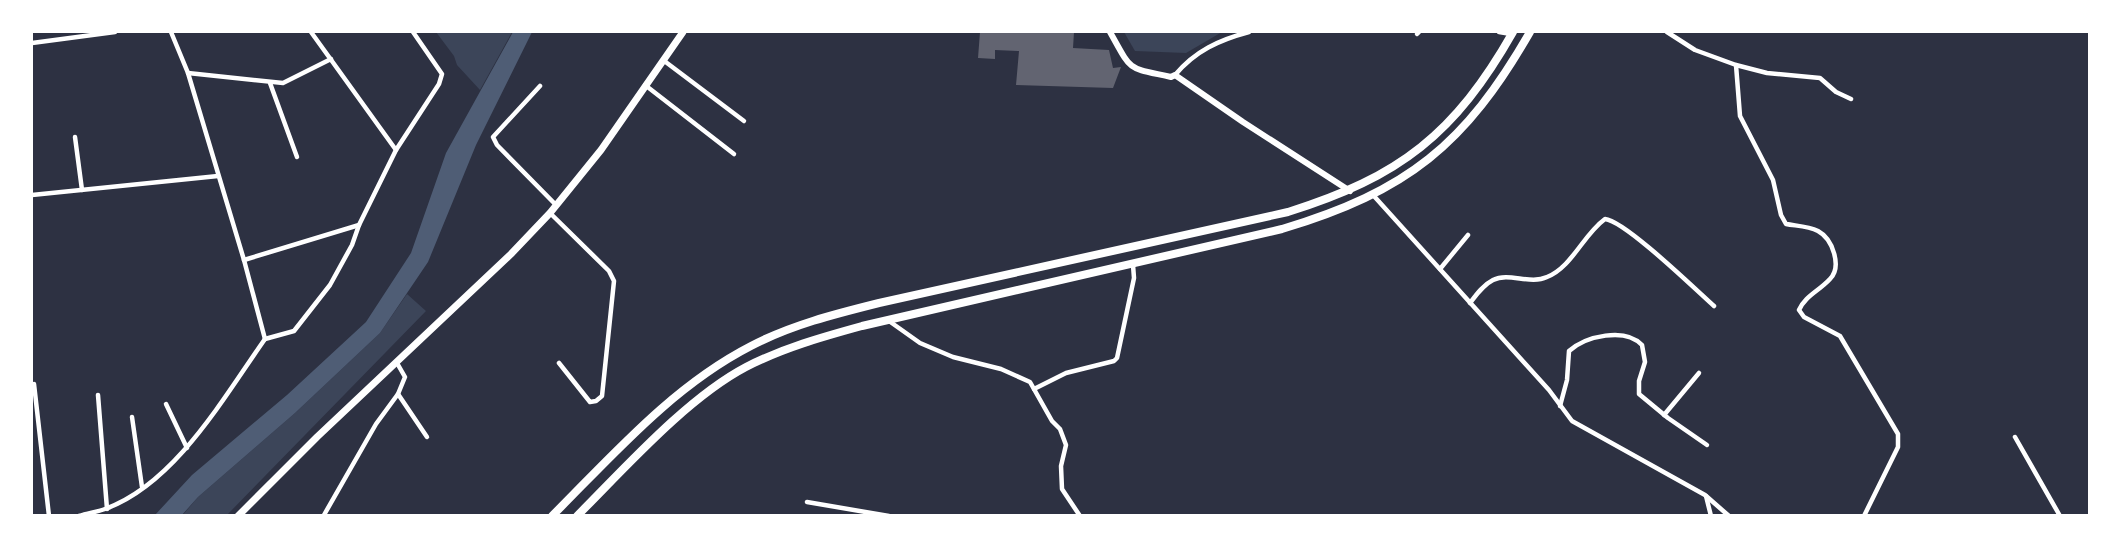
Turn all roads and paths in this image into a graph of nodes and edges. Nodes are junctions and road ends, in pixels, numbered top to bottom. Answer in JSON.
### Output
{"nodes":[{"id":1,"x":115,"y":32,"type":"edge"},
{"id":2,"x":171,"y":32,"type":"edge"},
{"id":3,"x":311,"y":32,"type":"edge"},
{"id":4,"x":413,"y":32,"type":"edge"},
{"id":5,"x":683,"y":32,"type":"edge"},
{"id":6,"x":1111,"y":32,"type":"edge"},
{"id":7,"x":1249,"y":32,"type":"edge"},
{"id":8,"x":1500,"y":32,"type":"edge"},
{"id":9,"x":1530,"y":32,"type":"edge"},
{"id":10,"x":1667,"y":32,"type":"edge"},
{"id":11,"x":1512,"y":33,"type":"edge"},
{"id":12,"x":32,"y":43,"type":"edge"},
{"id":13,"x":662,"y":59,"type":"junction"},
{"id":14,"x":331,"y":60,"type":"junction"},
{"id":15,"x":1736,"y":65,"type":"junction"},
{"id":16,"x":188,"y":73,"type":"junction"},
{"id":17,"x":1175,"y":75,"type":"junction"},
{"id":18,"x":271,"y":83,"type":"junction"},
{"id":19,"x":644,"y":84,"type":"junction"},
{"id":20,"x":540,"y":86,"type":"dead end"},
{"id":21,"x":1851,"y":99,"type":"dead end"},
{"id":22,"x":744,"y":121,"type":"dead end"},
{"id":23,"x":75,"y":137,"type":"dead end"},
{"id":24,"x":396,"y":150,"type":"junction"},
{"id":25,"x":734,"y":154,"type":"dead end"},
{"id":26,"x":297,"y":157,"type":"dead end"},
{"id":27,"x":218,"y":176,"type":"junction"},
{"id":28,"x":82,"y":190,"type":"junction"},
{"id":29,"x":1350,"y":191,"type":"junction"},
{"id":30,"x":32,"y":195,"type":"edge"},
{"id":31,"x":1373,"y":195,"type":"junction"},
{"id":32,"x":556,"y":205,"type":"junction"},
{"id":33,"x":550,"y":213,"type":"junction"},
{"id":34,"x":359,"y":225,"type":"junction"},
{"id":35,"x":1468,"y":235,"type":"dead end"},
{"id":36,"x":244,"y":260,"type":"junction"},
{"id":37,"x":1133,"y":264,"type":"junction"},
{"id":38,"x":1440,"y":269,"type":"junction"},
{"id":39,"x":1470,"y":303,"type":"junction"},
{"id":40,"x":1714,"y":306,"type":"dead end"},
{"id":41,"x":888,"y":320,"type":"junction"},
{"id":42,"x":265,"y":339,"type":"junction"},
{"id":43,"x":397,"y":363,"type":"junction"},
{"id":44,"x":558,"y":363,"type":"dead end"},
{"id":45,"x":1699,"y":373,"type":"dead end"},
{"id":46,"x":34,"y":384,"type":"dead end"},
{"id":47,"x":1034,"y":389,"type":"junction"},
{"id":48,"x":398,"y":394,"type":"junction"},
{"id":49,"x":98,"y":395,"type":"dead end"},
{"id":50,"x":166,"y":404,"type":"dead end"},
{"id":51,"x":1560,"y":405,"type":"junction"},
{"id":52,"x":1664,"y":415,"type":"junction"},
{"id":53,"x":132,"y":417,"type":"dead end"},
{"id":54,"x":427,"y":437,"type":"dead end"},
{"id":55,"x":2015,"y":437,"type":"dead end"},
{"id":56,"x":1707,"y":445,"type":"dead end"},
{"id":57,"x":187,"y":448,"type":"junction"},
{"id":58,"x":143,"y":488,"type":"junction"},
{"id":59,"x":1706,"y":495,"type":"junction"},
{"id":60,"x":807,"y":502,"type":"dead end"},
{"id":61,"x":107,"y":509,"type":"junction"},
{"id":62,"x":324,"y":515,"type":"edge"},
{"id":63,"x":49,"y":516,"type":"edge"},
{"id":64,"x":79,"y":516,"type":"edge"},
{"id":65,"x":239,"y":516,"type":"edge"},
{"id":66,"x":552,"y":516,"type":"edge"},
{"id":67,"x":577,"y":516,"type":"edge"},
{"id":68,"x":889,"y":516,"type":"edge"},
{"id":69,"x":1080,"y":516,"type":"edge"},
{"id":70,"x":1711,"y":516,"type":"edge"},
{"id":71,"x":1729,"y":516,"type":"edge"},
{"id":72,"x":1864,"y":516,"type":"edge"},
{"id":73,"x":2060,"y":516,"type":"edge"}],
"edges":[{"from":1,"to":12,"type":"street"},
{"from":2,"to":16,"type":"street"},
{"from":3,"to":14,"type":"street"},
{"from":4,"to":24,"type":"street"},
{"from":5,"to":13,"type":"main road"},
{"from":6,"to":17,"type":"street"},
{"from":7,"to":17,"type":"street"},
{"from":8,"to":11,"type":"street"},
{"from":9,"to":31,"type":"highway"},
{"from":10,"to":15,"type":"street"},
{"from":11,"to":29,"type":"highway"},
{"from":13,"to":19,"type":"main road"},
{"from":13,"to":22,"type":"street"},
{"from":14,"to":18,"type":"street"},
{"from":14,"to":24,"type":"street"},
{"from":15,"to":21,"type":"street"},
{"from":15,"to":72,"type":"street"},
{"from":16,"to":18,"type":"street"},
{"from":16,"to":27,"type":"street"},
{"from":17,"to":29,"type":"street"},
{"from":18,"to":26,"type":"street"},
{"from":19,"to":25,"type":"street"},
{"from":19,"to":32,"type":"main road"},
{"from":20,"to":32,"type":"street"},
{"from":23,"to":28,"type":"street"},
{"from":24,"to":34,"type":"street"},
{"from":27,"to":28,"type":"street"},
{"from":27,"to":36,"type":"street"},
{"from":28,"to":30,"type":"street"},
{"from":29,"to":66,"type":"highway"},
{"from":31,"to":37,"type":"highway"},
{"from":31,"to":38,"type":"street"},
{"from":32,"to":33,"type":"main road"},
{"from":33,"to":43,"type":"main road"},
{"from":33,"to":44,"type":"street"},
{"from":34,"to":36,"type":"street"},
{"from":34,"to":42,"type":"street"},
{"from":35,"to":38,"type":"street"},
{"from":36,"to":42,"type":"street"},
{"from":37,"to":41,"type":"highway"},
{"from":37,"to":47,"type":"street"},
{"from":38,"to":39,"type":"street"},
{"from":39,"to":40,"type":"street"},
{"from":39,"to":51,"type":"street"},
{"from":41,"to":47,"type":"street"},
{"from":41,"to":67,"type":"highway"},
{"from":42,"to":57,"type":"street"},
{"from":43,"to":48,"type":"street"},
{"from":43,"to":65,"type":"main road"},
{"from":45,"to":52,"type":"street"},
{"from":46,"to":63,"type":"street"},
{"from":47,"to":69,"type":"street"},
{"from":48,"to":54,"type":"street"},
{"from":48,"to":62,"type":"street"},
{"from":49,"to":61,"type":"street"},
{"from":50,"to":57,"type":"street"},
{"from":51,"to":52,"type":"street"},
{"from":51,"to":59,"type":"street"},
{"from":52,"to":56,"type":"street"},
{"from":53,"to":58,"type":"street"},
{"from":55,"to":73,"type":"street"},
{"from":57,"to":58,"type":"street"},
{"from":58,"to":61,"type":"street"},
{"from":59,"to":70,"type":"street"},
{"from":59,"to":71,"type":"street"},
{"from":60,"to":68,"type":"street"},
{"from":61,"to":64,"type":"street"}]}
